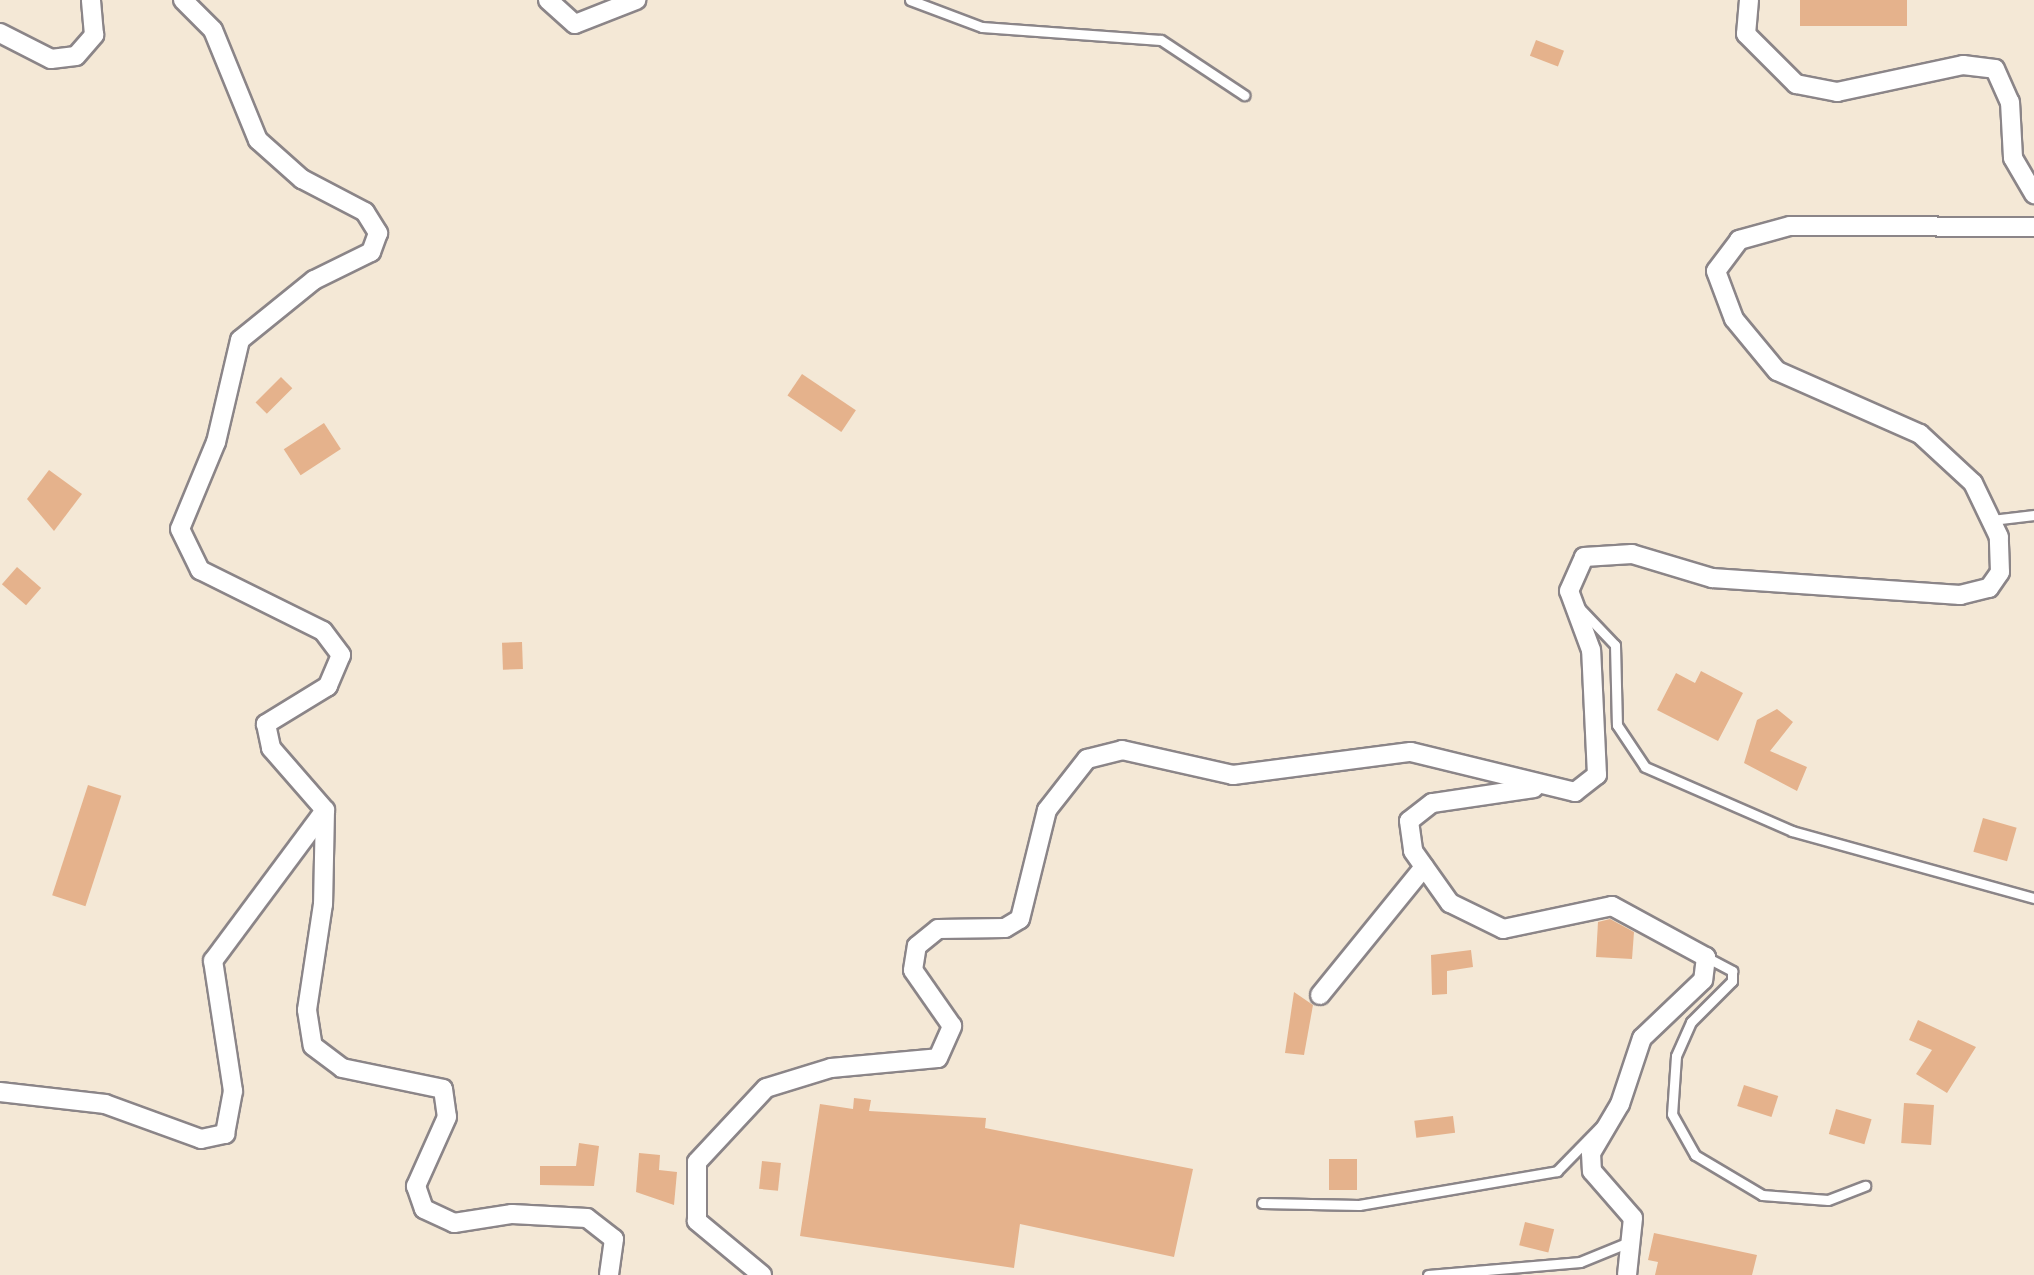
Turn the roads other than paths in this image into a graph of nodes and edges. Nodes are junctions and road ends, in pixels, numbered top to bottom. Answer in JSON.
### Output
{"nodes":[{"id":1,"x":92,"y":0,"type":"edge"},
{"id":2,"x":183,"y":0,"type":"edge"},
{"id":3,"x":548,"y":0,"type":"edge"},
{"id":4,"x":636,"y":0,"type":"edge"},
{"id":5,"x":910,"y":0,"type":"edge"},
{"id":6,"x":1748,"y":0,"type":"edge"},
{"id":7,"x":0,"y":33,"type":"edge"},
{"id":8,"x":1244,"y":95,"type":"dead end"},
{"id":9,"x":2034,"y":194,"type":"edge"},
{"id":10,"x":2034,"y":227,"type":"edge"},
{"id":11,"x":2034,"y":514,"type":"edge"},
{"id":12,"x":1992,"y":520,"type":"junction"},
{"id":13,"x":1573,"y":602,"type":"junction"},
{"id":14,"x":1534,"y":788,"type":"junction"},
{"id":15,"x":325,"y":810,"type":"junction"},
{"id":16,"x":1424,"y":868,"type":"junction"},
{"id":17,"x":2034,"y":898,"type":"edge"},
{"id":18,"x":1706,"y":957,"type":"junction"},
{"id":19,"x":1320,"y":995,"type":"dead end"},
{"id":20,"x":0,"y":1092,"type":"edge"},
{"id":21,"x":1607,"y":1122,"type":"junction"},
{"id":22,"x":1864,"y":1186,"type":"dead end"},
{"id":23,"x":1262,"y":1203,"type":"dead end"},
{"id":24,"x":1636,"y":1238,"type":"junction"},
{"id":25,"x":610,"y":1275,"type":"edge"},
{"id":26,"x":762,"y":1275,"type":"edge"},
{"id":27,"x":1428,"y":1275,"type":"edge"},
{"id":28,"x":1627,"y":1275,"type":"edge"}],
"edges":[{"from":1,"to":7,"type":"street"},
{"from":2,"to":15,"type":"street"},
{"from":3,"to":4,"type":"street"},
{"from":5,"to":8,"type":"lane"},
{"from":6,"to":9,"type":"street"},
{"from":10,"to":12,"type":"street"},
{"from":11,"to":12,"type":"lane"},
{"from":12,"to":13,"type":"street"},
{"from":13,"to":14,"type":"street"},
{"from":13,"to":17,"type":"lane"},
{"from":14,"to":16,"type":"street"},
{"from":14,"to":26,"type":"street"},
{"from":15,"to":20,"type":"street"},
{"from":15,"to":25,"type":"street"},
{"from":16,"to":18,"type":"street"},
{"from":16,"to":19,"type":"street"},
{"from":18,"to":21,"type":"street"},
{"from":18,"to":22,"type":"lane"},
{"from":21,"to":23,"type":"lane"},
{"from":21,"to":24,"type":"street"},
{"from":24,"to":27,"type":"lane"},
{"from":24,"to":28,"type":"street"}]}
